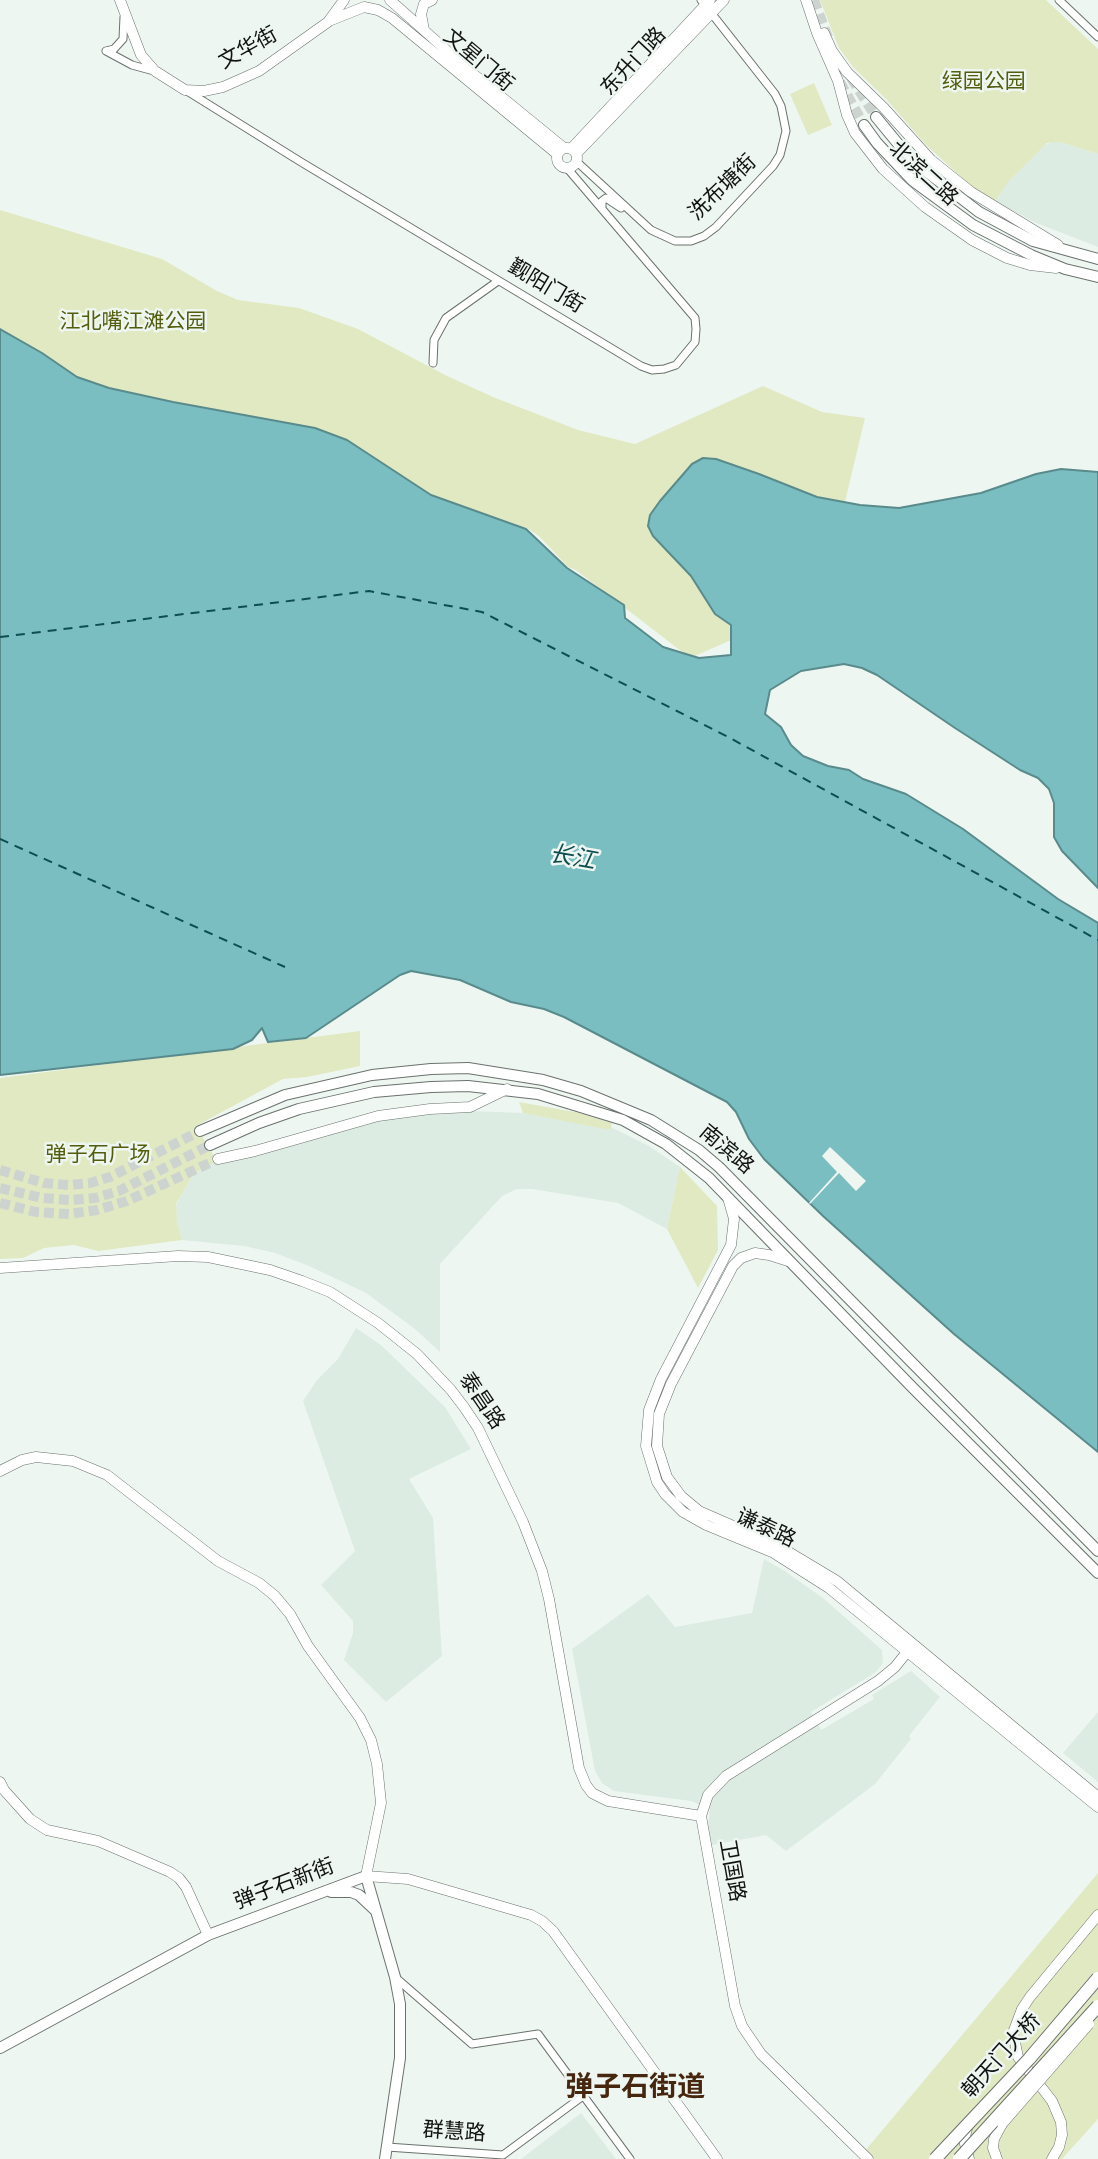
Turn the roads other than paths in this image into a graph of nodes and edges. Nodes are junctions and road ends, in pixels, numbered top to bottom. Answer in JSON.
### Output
{"nodes":[{"id":1,"x":344,"y":0,"type":"edge"},
{"id":2,"x":390,"y":0,"type":"edge"},
{"id":3,"x":432,"y":0,"type":"edge"},
{"id":4,"x":724,"y":0,"type":"edge"},
{"id":5,"x":806,"y":0,"type":"edge"},
{"id":6,"x":813,"y":0,"type":"edge"},
{"id":7,"x":1059,"y":0,"type":"edge"},
{"id":8,"x":706,"y":4,"type":"edge"},
{"id":9,"x":121,"y":5,"type":"edge"},
{"id":10,"x":328,"y":22,"type":"junction"},
{"id":11,"x":424,"y":30,"type":"junction"},
{"id":12,"x":1098,"y":37,"type":"edge"},
{"id":13,"x":155,"y":71,"type":"junction"},
{"id":14,"x":185,"y":90,"type":"junction"},
{"id":15,"x":872,"y":96,"type":"junction"},
{"id":16,"x":847,"y":115,"type":"junction"},
{"id":17,"x":876,"y":117,"type":"tunnel mouth"},
{"id":18,"x":864,"y":125,"type":"tunnel mouth"},
{"id":19,"x":569,"y":153,"type":"junction"},
{"id":20,"x":566,"y":168,"type":"junction"},
{"id":21,"x":603,"y":209,"type":"junction"},
{"id":22,"x":637,"y":218,"type":"junction"},
{"id":23,"x":1070,"y":252,"type":"junction"},
{"id":24,"x":1098,"y":259,"type":"edge"},
{"id":25,"x":1065,"y":269,"type":"junction"},
{"id":26,"x":1098,"y":277,"type":"edge"},
{"id":27,"x":498,"y":281,"type":"junction"},
{"id":28,"x":433,"y":363,"type":"dead end"},
{"id":29,"x":507,"y":1089,"type":"junction"},
{"id":30,"x":200,"y":1130,"type":"tunnel mouth"},
{"id":31,"x":210,"y":1145,"type":"tunnel mouth"},
{"id":32,"x":218,"y":1159,"type":"tunnel mouth"},
{"id":33,"x":728,"y":1198,"type":"junction"},
{"id":34,"x":788,"y":1261,"type":"junction"},
{"id":35,"x":0,"y":1268,"type":"edge"},
{"id":36,"x":916,"y":1368,"type":"junction"},
{"id":37,"x":911,"y":1386,"type":"junction"},
{"id":38,"x":942,"y":1417,"type":"junction"},
{"id":39,"x":1007,"y":1460,"type":"junction"},
{"id":40,"x":0,"y":1471,"type":"edge"},
{"id":41,"x":1098,"y":1551,"type":"edge"},
{"id":42,"x":1098,"y":1573,"type":"edge"},
{"id":43,"x":911,"y":1648,"type":"junction"},
{"id":44,"x":0,"y":1783,"type":"edge"},
{"id":45,"x":1098,"y":1797,"type":"edge"},
{"id":46,"x":1098,"y":1807,"type":"edge"},
{"id":47,"x":701,"y":1816,"type":"junction"},
{"id":48,"x":366,"y":1876,"type":"junction"},
{"id":49,"x":325,"y":1892,"type":"junction"},
{"id":50,"x":377,"y":1913,"type":"junction"},
{"id":51,"x":1098,"y":1915,"type":"edge"},
{"id":52,"x":208,"y":1935,"type":"junction"},
{"id":53,"x":1098,"y":1972,"type":"edge"},
{"id":54,"x":395,"y":1978,"type":"junction"},
{"id":55,"x":1098,"y":1978,"type":"edge"},
{"id":56,"x":1098,"y":2006,"type":"edge"},
{"id":57,"x":1098,"y":2014,"type":"edge"},
{"id":58,"x":0,"y":2048,"type":"edge"},
{"id":59,"x":583,"y":2096,"type":"junction"},
{"id":60,"x":386,"y":2153,"type":"edge"},
{"id":61,"x":630,"y":2159,"type":"edge"},
{"id":62,"x":718,"y":2159,"type":"edge"},
{"id":63,"x":869,"y":2159,"type":"edge"},
{"id":64,"x":935,"y":2159,"type":"edge"},
{"id":65,"x":959,"y":2159,"type":"edge"},
{"id":66,"x":969,"y":2159,"type":"edge"},
{"id":67,"x":997,"y":2159,"type":"edge"},
{"id":68,"x":1052,"y":2159,"type":"edge"}],
"edges":[{"from":1,"to":10,"type":"street","name":"文华街"},
{"from":2,"to":11,"type":"street","name":"文星门街"},
{"from":3,"to":11,"type":"street"},
{"from":4,"to":8,"type":"street","name":"东升门路"},
{"from":5,"to":16,"type":"street","name":"北滨二路"},
{"from":6,"to":15,"type":"street","name":"北滨二路"},
{"from":7,"to":12,"type":"street"},
{"from":8,"to":19,"type":"street","name":"东升门路"},
{"from":8,"to":22,"type":"street","name":"洗布塘街"},
{"from":9,"to":13,"type":"street"},
{"from":9,"to":13,"type":"street"},
{"from":10,"to":14,"type":"street","name":"文华街"},
{"from":10,"to":19,"type":"street","name":"文星门街"},
{"from":11,"to":19,"type":"street","name":"文星门街"},
{"from":13,"to":14,"type":"street"},
{"from":14,"to":27,"type":"street","name":"觐阳门街"},
{"from":15,"to":16,"type":"street"},
{"from":15,"to":23,"type":"street","name":"北滨二路"},
{"from":16,"to":25,"type":"street","name":"北滨二路"},
{"from":17,"to":23,"type":"main road","name":"北滨二路"},
{"from":18,"to":25,"type":"main road","name":"北滨二路"},
{"from":19,"to":20,"type":"street","name":"东升门路"},
{"from":19,"to":20,"type":"street"},
{"from":19,"to":22,"type":"street","name":"洗布塘街"},
{"from":20,"to":21,"type":"street","name":"觐阳门街"},
{"from":21,"to":22,"type":"street"},
{"from":21,"to":27,"type":"street","name":"觐阳门街"},
{"from":23,"to":24,"type":"main road","name":"北滨二路"},
{"from":25,"to":26,"type":"main road","name":"北滨二路"},
{"from":27,"to":28,"type":"street"},
{"from":29,"to":31,"type":"main road","name":"南滨路"},
{"from":29,"to":32,"type":"street"},
{"from":29,"to":33,"type":"main road","name":"南滨路"},
{"from":30,"to":36,"type":"main road","name":"南滨路"},
{"from":33,"to":34,"type":"main road","name":"南滨路"},
{"from":33,"to":43,"type":"street","name":"谦泰路"},
{"from":34,"to":37,"type":"main road","name":"南滨路"},
{"from":34,"to":43,"type":"street","name":"谦泰路"},
{"from":35,"to":47,"type":"street","name":"泰昌路"},
{"from":36,"to":37,"type":"main road"},
{"from":36,"to":39,"type":"main road","name":"南滨路"},
{"from":37,"to":38,"type":"main road","name":"南滨路"},
{"from":38,"to":39,"type":"main road"},
{"from":38,"to":42,"type":"main road","name":"南滨路"},
{"from":39,"to":41,"type":"main road","name":"南滨路"},
{"from":40,"to":48,"type":"street"},
{"from":43,"to":45,"type":"street","name":"谦泰路"},
{"from":43,"to":46,"type":"street","name":"谦泰路"},
{"from":43,"to":47,"type":"street","name":"卫国路"},
{"from":44,"to":52,"type":"street"},
{"from":47,"to":63,"type":"street","name":"卫国路"},
{"from":48,"to":49,"type":"main road","name":"弹子石新街"},
{"from":48,"to":50,"type":"main road","name":"弹子石新街"},
{"from":48,"to":62,"type":"street"},
{"from":49,"to":50,"type":"main road"},
{"from":49,"to":52,"type":"main road","name":"弹子石新街"},
{"from":50,"to":54,"type":"main road","name":"弹子石新街"},
{"from":51,"to":68,"type":"street"},
{"from":52,"to":58,"type":"main road","name":"弹子石新街"},
{"from":53,"to":66,"type":"street","bridge":true},
{"from":54,"to":59,"type":"street"},
{"from":54,"to":60,"type":"main road","name":"弹子石新街"},
{"from":55,"to":64,"type":"highway","name":"朝天门大桥","bridge":true},
{"from":56,"to":65,"type":"highway","name":"朝天门大桥","bridge":true},
{"from":57,"to":67,"type":"street","bridge":true},
{"from":59,"to":60,"type":"street","name":"群慧路"},
{"from":59,"to":61,"type":"street"}]}
